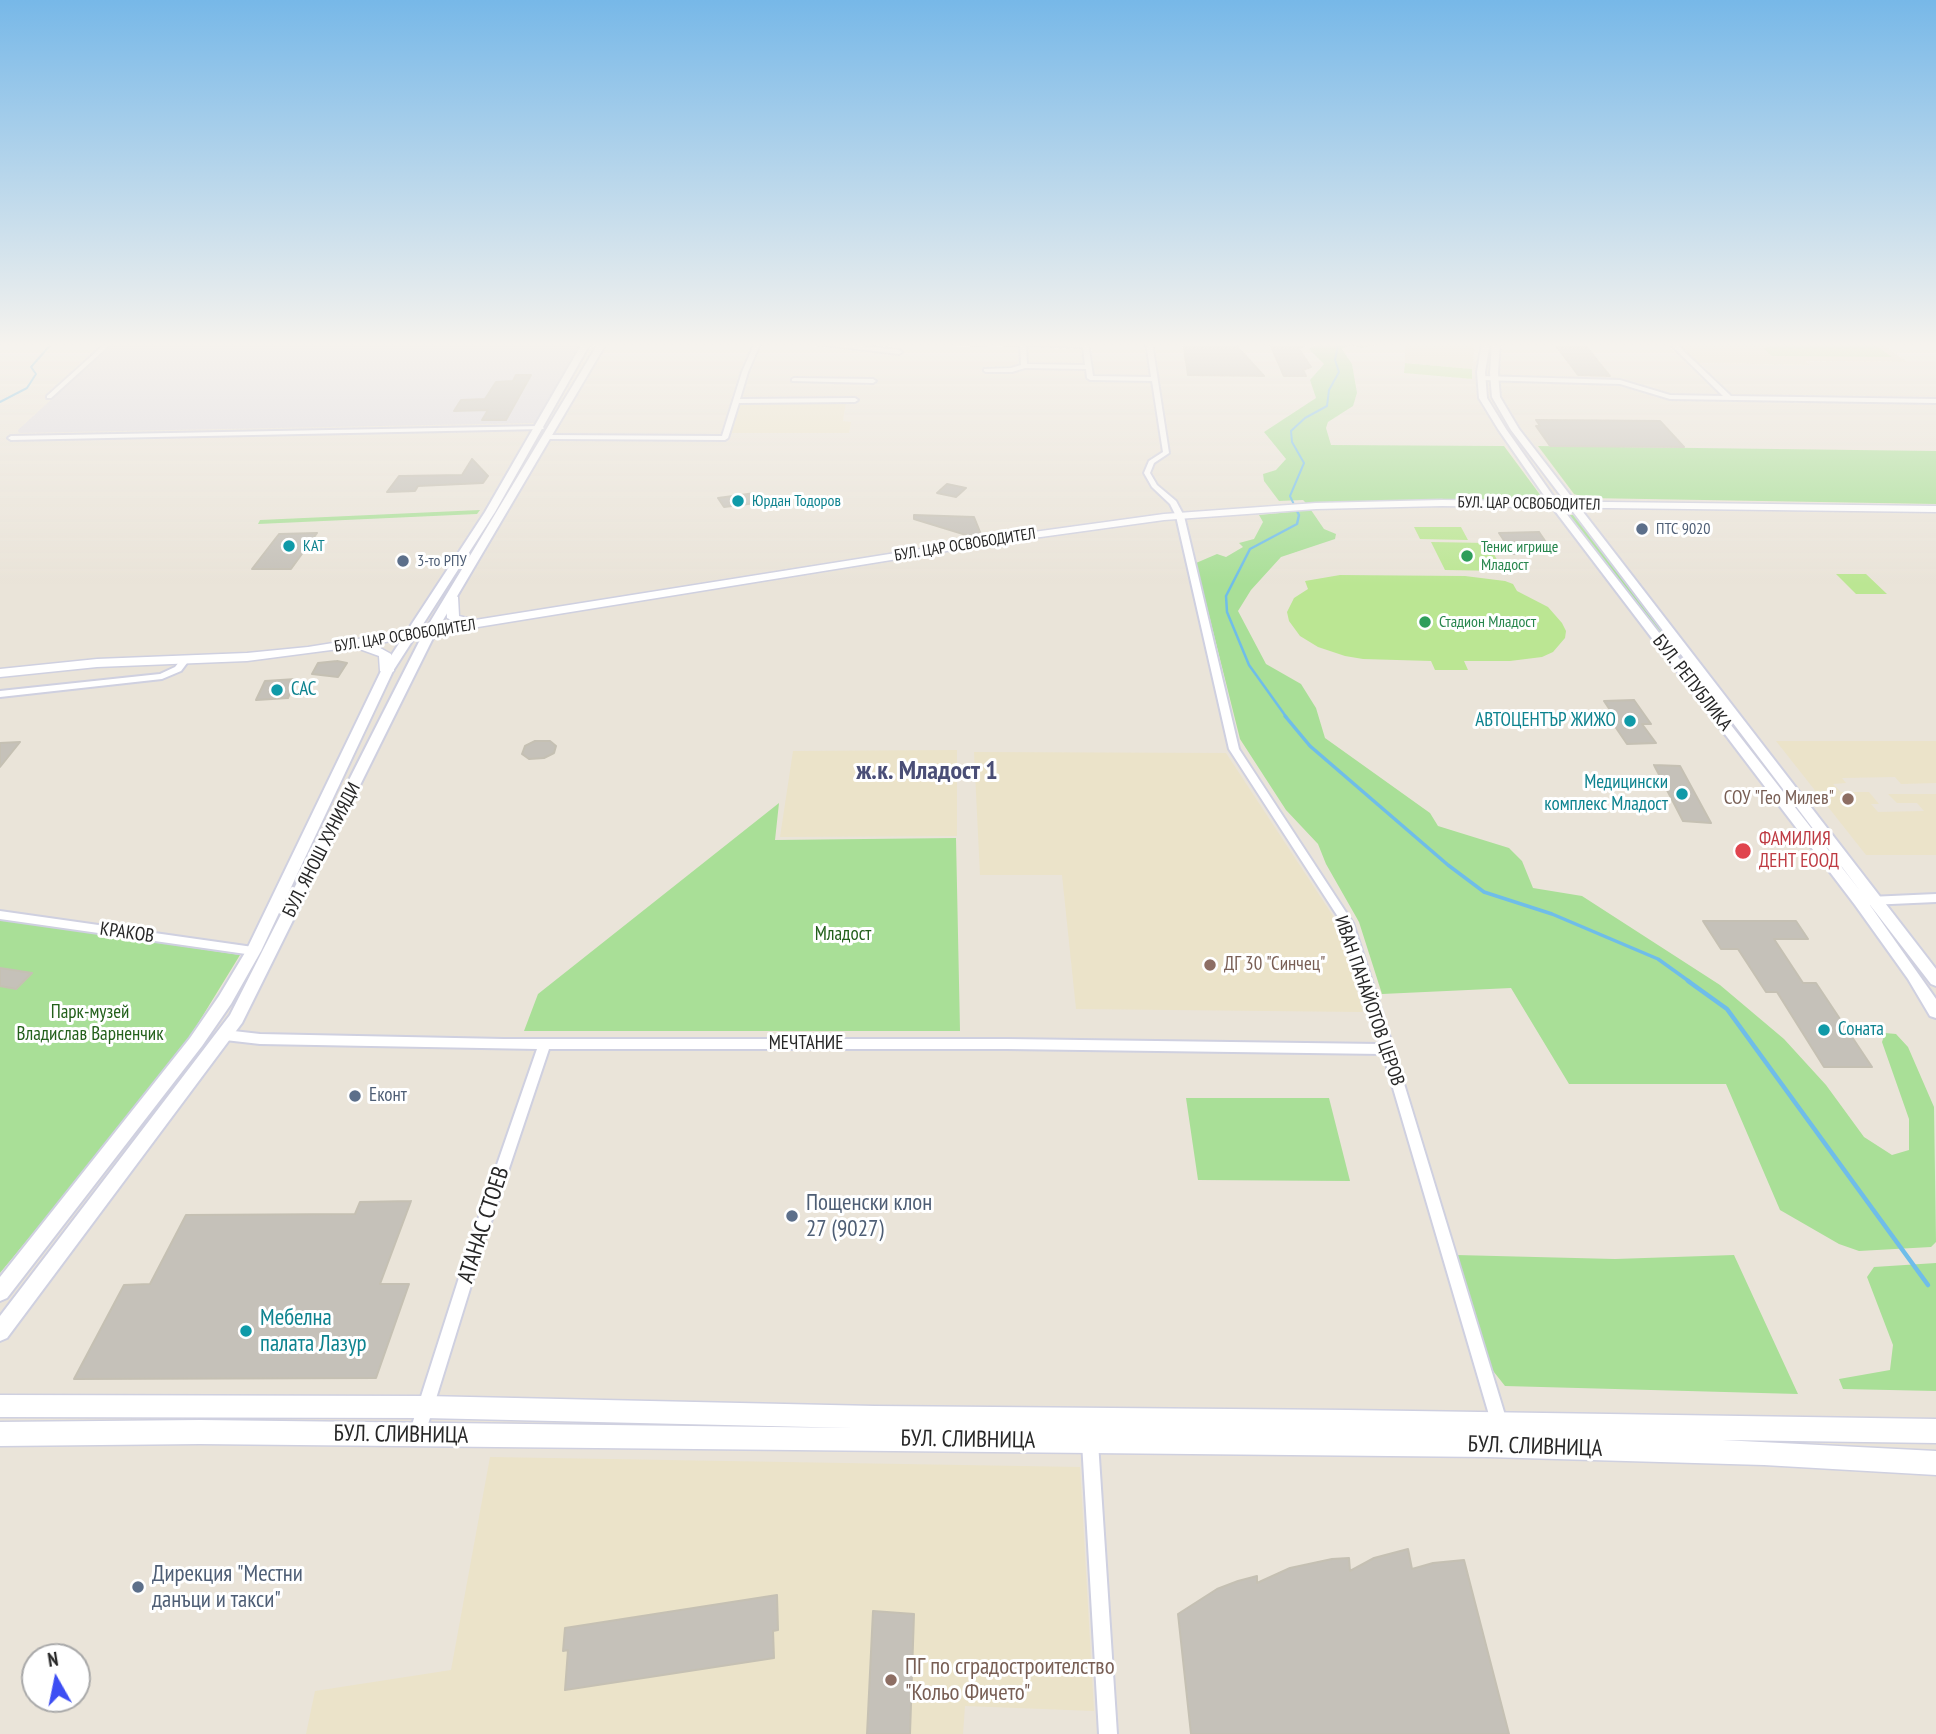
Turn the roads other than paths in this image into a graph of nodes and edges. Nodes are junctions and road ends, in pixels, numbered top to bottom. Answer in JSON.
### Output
{"nodes":[{"id":1,"x":544,"y":423,"type":"edge"},
{"id":2,"x":556,"y":423,"type":"edge"},
{"id":3,"x":729,"y":423,"type":"edge"},
{"id":4,"x":1161,"y":423,"type":"edge"},
{"id":5,"x":1499,"y":423,"type":"edge"},
{"id":6,"x":1512,"y":423,"type":"edge"},
{"id":7,"x":541,"y":428,"type":"junction"},
{"id":8,"x":548,"y":437,"type":"junction"},
{"id":9,"x":11,"y":438,"type":"dead end"},
{"id":10,"x":1555,"y":505,"type":"junction"},
{"id":11,"x":1572,"y":505,"type":"junction"},
{"id":12,"x":1936,"y":509,"type":"edge"},
{"id":13,"x":1180,"y":516,"type":"junction"},
{"id":14,"x":452,"y":597,"type":"junction"},
{"id":15,"x":483,"y":623,"type":"junction"},
{"id":16,"x":430,"y":632,"type":"junction"},
{"id":17,"x":409,"y":635,"type":"junction"},
{"id":18,"x":337,"y":647,"type":"junction"},
{"id":19,"x":186,"y":659,"type":"junction"},
{"id":20,"x":387,"y":671,"type":"junction"},
{"id":21,"x":0,"y":673,"type":"edge"},
{"id":22,"x":0,"y":694,"type":"edge"},
{"id":23,"x":1936,"y":898,"type":"edge"},
{"id":24,"x":1860,"y":901,"type":"junction"},
{"id":25,"x":1877,"y":901,"type":"junction"},
{"id":26,"x":0,"y":915,"type":"edge"},
{"id":27,"x":254,"y":951,"type":"junction"},
{"id":28,"x":1936,"y":980,"type":"edge"},
{"id":29,"x":1936,"y":1013,"type":"edge"},
{"id":30,"x":225,"y":1035,"type":"junction"},
{"id":31,"x":545,"y":1044,"type":"junction"},
{"id":32,"x":1387,"y":1049,"type":"junction"},
{"id":33,"x":0,"y":1292,"type":"edge"},
{"id":34,"x":0,"y":1332,"type":"edge"},
{"id":35,"x":0,"y":1406,"type":"edge"},
{"id":36,"x":425,"y":1407,"type":"junction"},
{"id":37,"x":1500,"y":1424,"type":"junction"},
{"id":38,"x":1936,"y":1431,"type":"edge"},
{"id":39,"x":0,"y":1434,"type":"edge"},
{"id":40,"x":416,"y":1436,"type":"junction"},
{"id":41,"x":1090,"y":1442,"type":"junction"},
{"id":42,"x":1507,"y":1447,"type":"junction"},
{"id":43,"x":1887,"y":1460,"type":"junction"},
{"id":44,"x":1936,"y":1464,"type":"edge"},
{"id":45,"x":1936,"y":1472,"type":"edge"},
{"id":46,"x":1108,"y":1734,"type":"edge"}],
"edges":[{"from":1,"to":7,"type":"street","name":"БУЛ. ЯНОШ ХУНИЯДИ"},
{"from":2,"to":8,"type":"street","name":"БУЛ. ЯНОШ ХУНИЯДИ"},
{"from":3,"to":8,"type":"street"},
{"from":4,"to":13,"type":"street"},
{"from":5,"to":10,"type":"street","name":"БУЛ. РЕПУБЛИКА"},
{"from":6,"to":11,"type":"street","name":"БУЛ. РЕПУБЛИКА"},
{"from":7,"to":9,"type":"street"},
{"from":7,"to":17,"type":"street","name":"БУЛ. ЯНОШ ХУНИЯДИ"},
{"from":8,"to":14,"type":"street","name":"БУЛ. ЯНОШ ХУНИЯДИ"},
{"from":10,"to":11,"type":"main road","name":"БУЛ. ЦАР ОСВОБОДИТЕЛ"},
{"from":10,"to":13,"type":"main road","name":"БУЛ. ЦАР ОСВОБОДИТЕЛ"},
{"from":10,"to":24,"type":"street","name":"БУЛ. РЕПУБЛИКА"},
{"from":11,"to":12,"type":"main road","name":"БУЛ. ЦАР ОСВОБОДИТЕЛ"},
{"from":11,"to":25,"type":"street","name":"БУЛ. РЕПУБЛИКА"},
{"from":13,"to":15,"type":"main road","name":"БУЛ. ЦАР ОСВОБОДИТЕЛ"},
{"from":13,"to":32,"type":"street","name":"ИВАН ПАНАЙОТОВ ЦЕРОВ"},
{"from":14,"to":15,"type":"main road"},
{"from":14,"to":16,"type":"street","name":"БУЛ. ЯНОШ ХУНИЯДИ"},
{"from":15,"to":16,"type":"main road","name":"БУЛ. ЦАР ОСВОБОДИТЕЛ"},
{"from":16,"to":17,"type":"main road","name":"БУЛ. ЦАР ОСВОБОДИТЕЛ"},
{"from":16,"to":30,"type":"street","name":"БУЛ. ЯНОШ ХУНИЯДИ"},
{"from":17,"to":18,"type":"main road","name":"БУЛ. ЦАР ОСВОБОДИТЕЛ"},
{"from":17,"to":20,"type":"street","name":"БУЛ. ЯНОШ ХУНИЯДИ"},
{"from":18,"to":19,"type":"main road","name":"БУЛ. ЦАР ОСВОБОДИТЕЛ"},
{"from":18,"to":20,"type":"main road"},
{"from":19,"to":21,"type":"main road","name":"БУЛ. ЦАР ОСВОБОДИТЕЛ"},
{"from":19,"to":22,"type":"street"},
{"from":20,"to":27,"type":"street","name":"БУЛ. ЯНОШ ХУНИЯДИ"},
{"from":23,"to":25,"type":"street"},
{"from":24,"to":25,"type":"street"},
{"from":24,"to":29,"type":"street","name":"БУЛ. РЕПУБЛИКА"},
{"from":25,"to":28,"type":"street","name":"БУЛ. РЕПУБЛИКА"},
{"from":26,"to":27,"type":"street","name":"КРАКОВ"},
{"from":27,"to":33,"type":"street","name":"БУЛ. ЯНОШ ХУНИЯДИ"},
{"from":30,"to":31,"type":"street","name":"МЕЧТАНИЕ"},
{"from":30,"to":34,"type":"street","name":"БУЛ. ЯНОШ ХУНИЯДИ"},
{"from":31,"to":32,"type":"street","name":"МЕЧТАНИЕ"},
{"from":31,"to":36,"type":"street","name":"АТАНАС СТОЕВ"},
{"from":32,"to":37,"type":"street","name":"ИВАН ПАНАЙОТОВ ЦЕРОВ"},
{"from":35,"to":36,"type":"main road","name":"БУЛ. СЛИВНИЦА"},
{"from":36,"to":37,"type":"main road","name":"БУЛ. СЛИВНИЦА"},
{"from":36,"to":40,"type":"street","name":"АТАНАС СТОЕВ"},
{"from":37,"to":38,"type":"main road","name":"БУЛ. СЛИВНИЦА"},
{"from":37,"to":42,"type":"street","name":"ИВАН ПАНАЙОТОВ ЦЕРОВ"},
{"from":39,"to":40,"type":"main road","name":"БУЛ. СЛИВНИЦА"},
{"from":40,"to":41,"type":"main road","name":"БУЛ. СЛИВНИЦА"},
{"from":41,"to":42,"type":"main road","name":"БУЛ. СЛИВНИЦА"},
{"from":41,"to":46,"type":"street"},
{"from":42,"to":43,"type":"main road","name":"БУЛ. СЛИВНИЦА"},
{"from":43,"to":44,"type":"main road","name":"БУЛ. СЛИВНИЦА"},
{"from":43,"to":45,"type":"main road"}]}
